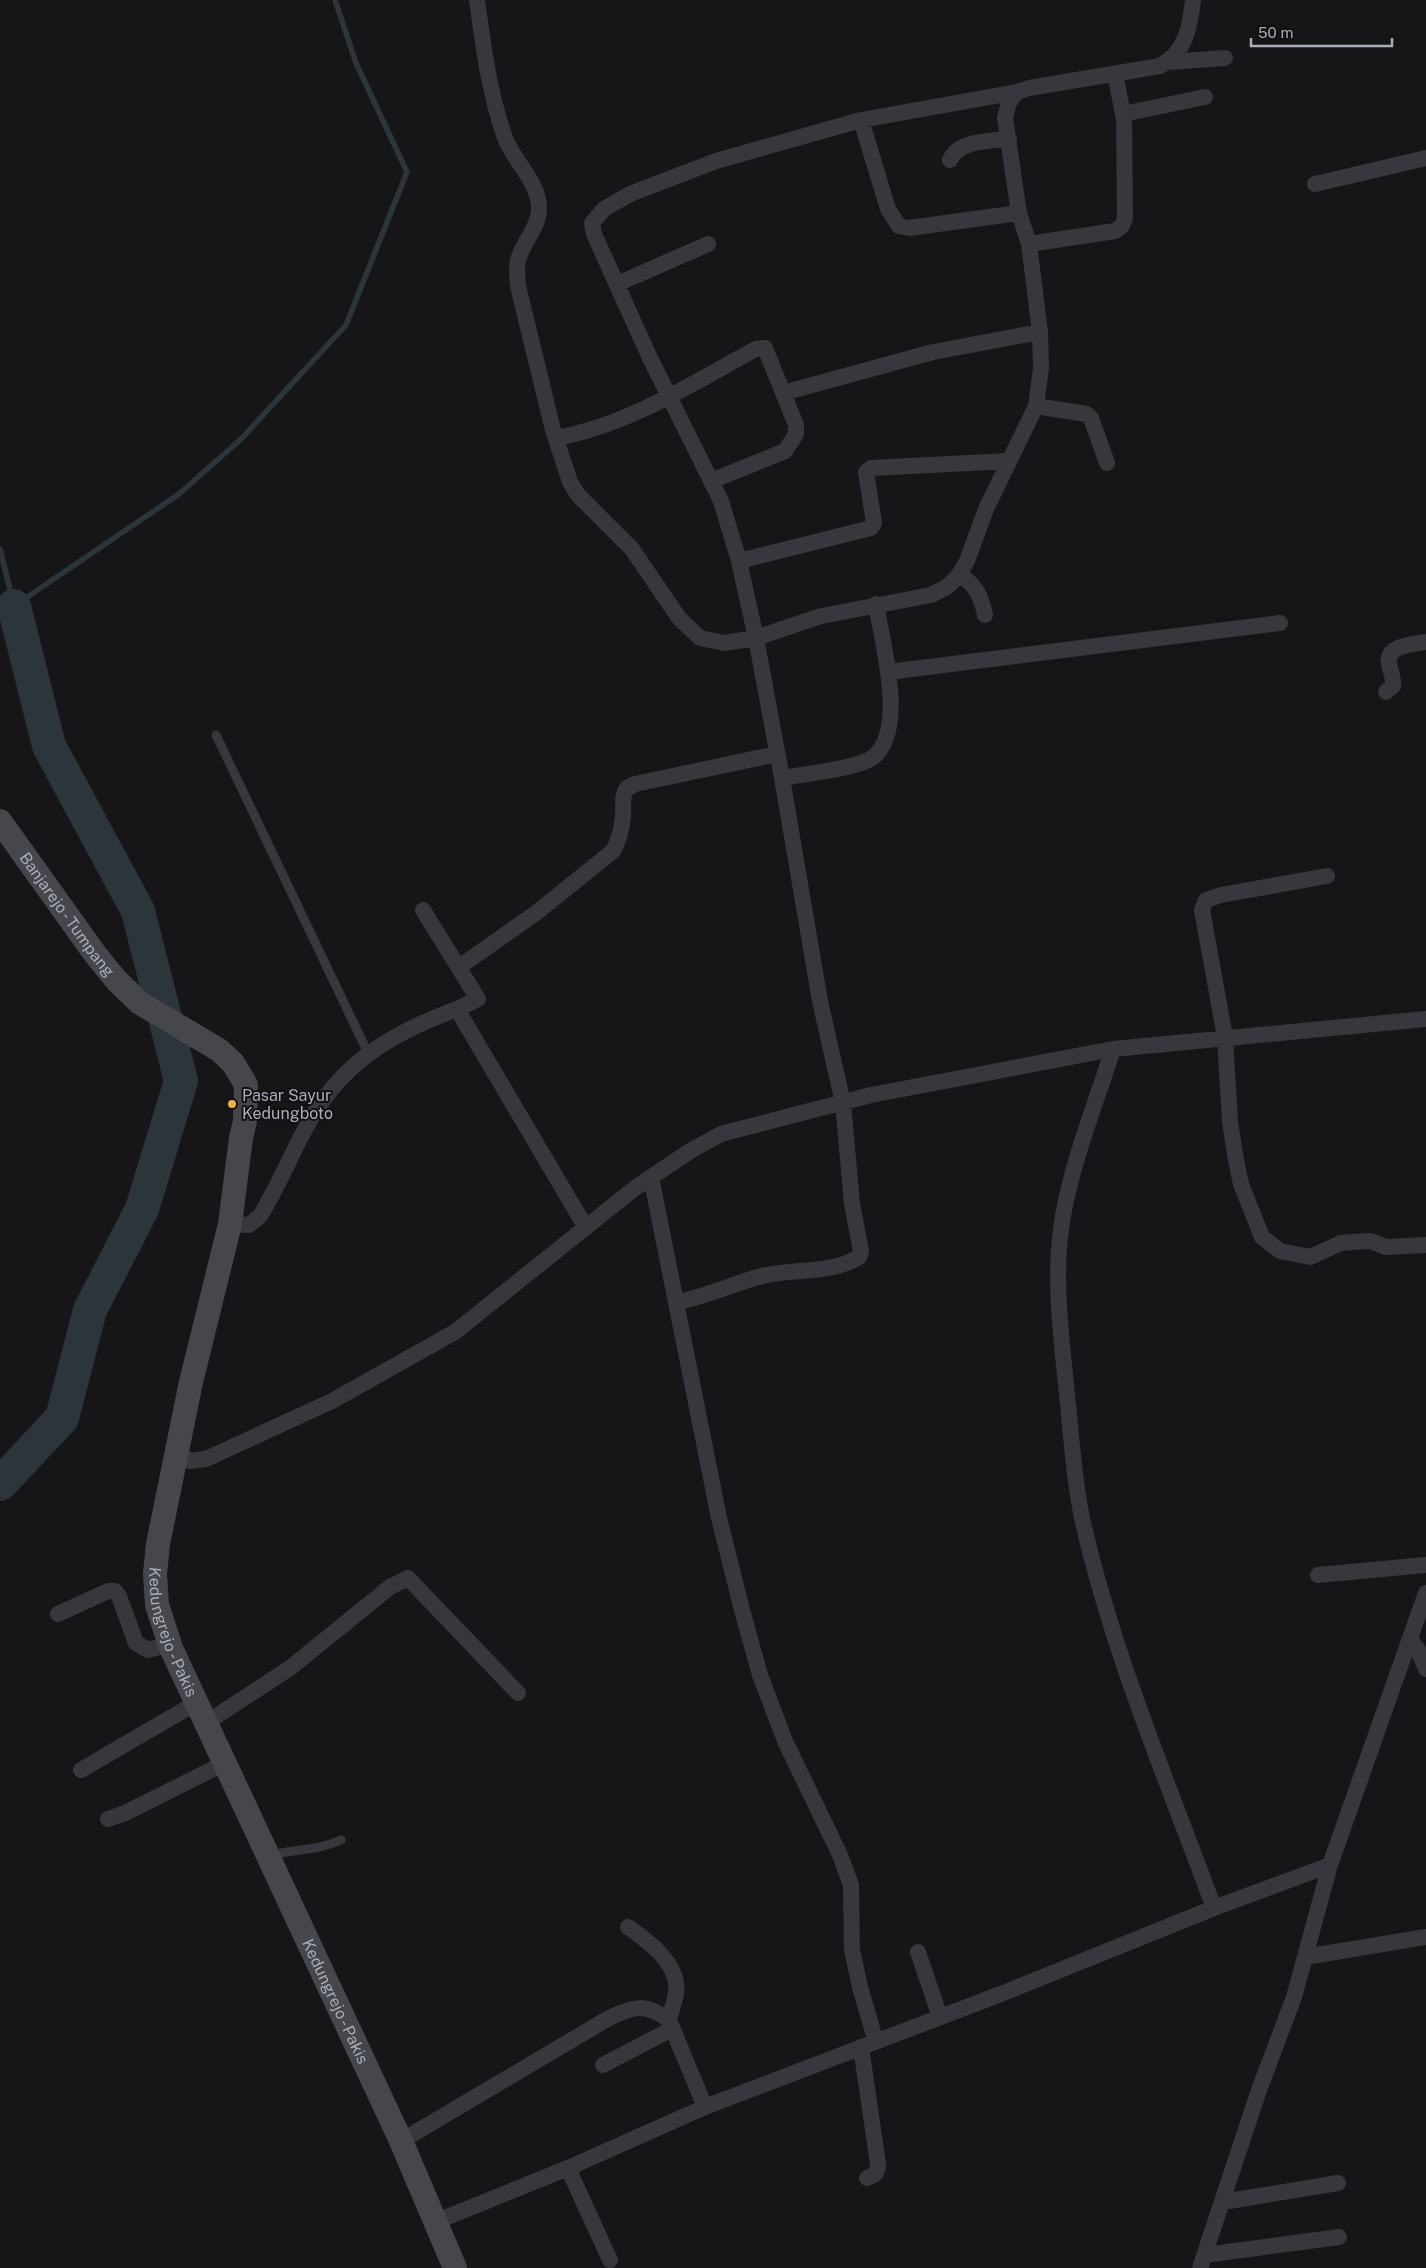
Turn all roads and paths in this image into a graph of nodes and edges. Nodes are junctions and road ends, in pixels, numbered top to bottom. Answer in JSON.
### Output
{"nodes":[{"id":1,"x":477,"y":0,"type":"edge"},
{"id":2,"x":1193,"y":0,"type":"edge"},
{"id":3,"x":1225,"y":58,"type":"dead end"},
{"id":4,"x":1168,"y":62,"type":"junction"},
{"id":5,"x":1115,"y":74,"type":"junction"},
{"id":6,"x":1017,"y":92,"type":"junction"},
{"id":7,"x":1205,"y":97,"type":"dead end"},
{"id":8,"x":1123,"y":114,"type":"junction"},
{"id":9,"x":862,"y":120,"type":"junction"},
{"id":10,"x":1010,"y":139,"type":"junction"},
{"id":11,"x":1426,"y":158,"type":"edge"},
{"id":12,"x":950,"y":160,"type":"dead end"},
{"id":13,"x":1315,"y":184,"type":"dead end"},
{"id":14,"x":1020,"y":213,"type":"junction"},
{"id":15,"x":708,"y":244,"type":"dead end"},
{"id":16,"x":1029,"y":244,"type":"junction"},
{"id":17,"x":617,"y":284,"type":"junction"},
{"id":18,"x":1040,"y":332,"type":"junction"},
{"id":19,"x":783,"y":393,"type":"junction"},
{"id":20,"x":669,"y":396,"type":"junction"},
{"id":21,"x":1036,"y":406,"type":"junction"},
{"id":22,"x":556,"y":438,"type":"junction"},
{"id":23,"x":1008,"y":461,"type":"junction"},
{"id":24,"x":1107,"y":463,"type":"dead end"},
{"id":25,"x":711,"y":481,"type":"junction"},
{"id":26,"x":739,"y":562,"type":"junction"},
{"id":27,"x":960,"y":575,"type":"junction"},
{"id":28,"x":876,"y":604,"type":"junction"},
{"id":29,"x":985,"y":615,"type":"dead end"},
{"id":30,"x":1280,"y":623,"type":"dead end"},
{"id":31,"x":756,"y":638,"type":"junction"},
{"id":32,"x":1426,"y":642,"type":"edge"},
{"id":33,"x":888,"y":672,"type":"junction"},
{"id":34,"x":1386,"y":692,"type":"dead end"},
{"id":35,"x":216,"y":735,"type":"dead end"},
{"id":36,"x":777,"y":754,"type":"junction"},
{"id":37,"x":782,"y":778,"type":"junction"},
{"id":38,"x":0,"y":821,"type":"edge"},
{"id":39,"x":1327,"y":876,"type":"dead end"},
{"id":40,"x":423,"y":910,"type":"dead end"},
{"id":41,"x":459,"y":967,"type":"junction"},
{"id":42,"x":140,"y":1003,"type":"joint"},
{"id":43,"x":456,"y":1009,"type":"junction"},
{"id":44,"x":1426,"y":1018,"type":"edge"},
{"id":45,"x":1225,"y":1037,"type":"junction"},
{"id":46,"x":1113,"y":1049,"type":"junction"},
{"id":47,"x":368,"y":1053,"type":"junction"},
{"id":48,"x":842,"y":1103,"type":"junction"},
{"id":49,"x":644,"y":1182,"type":"junction"},
{"id":50,"x":230,"y":1224,"type":"junction"},
{"id":51,"x":586,"y":1228,"type":"junction"},
{"id":52,"x":1426,"y":1245,"type":"edge"},
{"id":53,"x":677,"y":1302,"type":"junction"},
{"id":54,"x":178,"y":1452,"type":"junction"},
{"id":55,"x":1426,"y":1566,"type":"edge"},
{"id":56,"x":1318,"y":1575,"type":"dead end"},
{"id":57,"x":1426,"y":1593,"type":"edge"},
{"id":58,"x":58,"y":1614,"type":"dead end"},
{"id":59,"x":1410,"y":1639,"type":"junction"},
{"id":60,"x":170,"y":1644,"type":"junction"},
{"id":61,"x":1426,"y":1669,"type":"edge"},
{"id":62,"x":518,"y":1693,"type":"dead end"},
{"id":63,"x":201,"y":1713,"type":"junction"},
{"id":64,"x":225,"y":1763,"type":"junction"},
{"id":65,"x":81,"y":1770,"type":"dead end"},
{"id":66,"x":108,"y":1819,"type":"dead end"},
{"id":67,"x":341,"y":1840,"type":"dead end"},
{"id":68,"x":268,"y":1856,"type":"junction"},
{"id":69,"x":1330,"y":1864,"type":"junction"},
{"id":70,"x":1214,"y":1908,"type":"junction"},
{"id":71,"x":628,"y":1927,"type":"dead end"},
{"id":72,"x":1426,"y":1937,"type":"edge"},
{"id":73,"x":918,"y":1952,"type":"dead end"},
{"id":74,"x":1305,"y":1957,"type":"junction"},
{"id":75,"x":940,"y":2017,"type":"junction"},
{"id":76,"x":671,"y":2024,"type":"junction"},
{"id":77,"x":868,"y":2044,"type":"junction"},
{"id":78,"x":603,"y":2065,"type":"dead end"},
{"id":79,"x":705,"y":2107,"type":"junction"},
{"id":80,"x":401,"y":2141,"type":"junction"},
{"id":81,"x":568,"y":2168,"type":"junction"},
{"id":82,"x":867,"y":2178,"type":"dead end"},
{"id":83,"x":1338,"y":2183,"type":"dead end"},
{"id":84,"x":1223,"y":2202,"type":"junction"},
{"id":85,"x":435,"y":2222,"type":"junction"},
{"id":86,"x":1339,"y":2238,"type":"dead end"},
{"id":87,"x":610,"y":2260,"type":"dead end"},
{"id":88,"x":1202,"y":2262,"type":"edge"},
{"id":89,"x":455,"y":2268,"type":"edge"}],
"edges":[{"from":1,"to":22,"type":"street"},
{"from":2,"to":4,"type":"street"},
{"from":3,"to":4,"type":"street"},
{"from":4,"to":5,"type":"street"},
{"from":5,"to":6,"type":"street"},
{"from":5,"to":8,"type":"street"},
{"from":6,"to":9,"type":"street"},
{"from":6,"to":10,"type":"street"},
{"from":7,"to":8,"type":"street"},
{"from":8,"to":16,"type":"street"},
{"from":9,"to":14,"type":"street"},
{"from":9,"to":17,"type":"street"},
{"from":10,"to":12,"type":"street"},
{"from":10,"to":14,"type":"street"},
{"from":11,"to":13,"type":"street"},
{"from":14,"to":16,"type":"street"},
{"from":15,"to":17,"type":"street"},
{"from":16,"to":18,"type":"street"},
{"from":17,"to":20,"type":"street"},
{"from":18,"to":19,"type":"street"},
{"from":18,"to":21,"type":"street"},
{"from":19,"to":20,"type":"street"},
{"from":19,"to":25,"type":"street"},
{"from":20,"to":22,"type":"street"},
{"from":20,"to":25,"type":"street"},
{"from":21,"to":23,"type":"street"},
{"from":21,"to":24,"type":"street"},
{"from":22,"to":31,"type":"street"},
{"from":23,"to":26,"type":"street"},
{"from":23,"to":27,"type":"street"},
{"from":25,"to":26,"type":"street"},
{"from":26,"to":31,"type":"street"},
{"from":27,"to":28,"type":"street"},
{"from":27,"to":29,"type":"street"},
{"from":28,"to":31,"type":"street"},
{"from":28,"to":33,"type":"street"},
{"from":30,"to":33,"type":"street"},
{"from":31,"to":36,"type":"street"},
{"from":32,"to":34,"type":"street"},
{"from":33,"to":37,"type":"street"},
{"from":35,"to":47,"type":"lane"},
{"from":36,"to":37,"type":"street"},
{"from":36,"to":41,"type":"street"},
{"from":37,"to":48,"type":"street"},
{"from":38,"to":42,"type":"main road","name":"Banjarejo - Tumpang"},
{"from":39,"to":45,"type":"street"},
{"from":40,"to":41,"type":"street"},
{"from":41,"to":43,"type":"street"},
{"from":42,"to":50,"type":"main road","name":"Kedungrejo - Pakis"},
{"from":43,"to":47,"type":"street"},
{"from":43,"to":51,"type":"street"},
{"from":44,"to":45,"type":"street"},
{"from":45,"to":46,"type":"street"},
{"from":45,"to":52,"type":"street"},
{"from":46,"to":48,"type":"street"},
{"from":46,"to":70,"type":"street"},
{"from":47,"to":50,"type":"street"},
{"from":48,"to":49,"type":"street"},
{"from":48,"to":53,"type":"street"},
{"from":49,"to":51,"type":"street"},
{"from":49,"to":53,"type":"street"},
{"from":50,"to":54,"type":"main road","name":"Kedungrejo - Pakis"},
{"from":51,"to":54,"type":"street"},
{"from":53,"to":77,"type":"street"},
{"from":54,"to":60,"type":"main road","name":"Kedungrejo - Pakis"},
{"from":55,"to":56,"type":"street"},
{"from":57,"to":59,"type":"street"},
{"from":58,"to":60,"type":"street"},
{"from":59,"to":61,"type":"street"},
{"from":59,"to":69,"type":"street"},
{"from":60,"to":63,"type":"main road","name":"Kedungrejo - Pakis"},
{"from":62,"to":63,"type":"street"},
{"from":63,"to":64,"type":"main road","name":"Kedungrejo - Pakis"},
{"from":63,"to":65,"type":"street"},
{"from":64,"to":66,"type":"street"},
{"from":64,"to":68,"type":"main road","name":"Kedungrejo - Pakis"},
{"from":67,"to":68,"type":"lane"},
{"from":68,"to":80,"type":"main road","name":"Kedungrejo - Pakis"},
{"from":69,"to":70,"type":"street"},
{"from":69,"to":74,"type":"street"},
{"from":70,"to":75,"type":"street"},
{"from":71,"to":76,"type":"street"},
{"from":72,"to":74,"type":"street"},
{"from":73,"to":75,"type":"street"},
{"from":74,"to":84,"type":"street"},
{"from":75,"to":77,"type":"street"},
{"from":76,"to":78,"type":"street"},
{"from":76,"to":79,"type":"street"},
{"from":76,"to":80,"type":"street"},
{"from":77,"to":79,"type":"street"},
{"from":77,"to":82,"type":"street"},
{"from":79,"to":81,"type":"street"},
{"from":80,"to":85,"type":"main road","name":"Kedungrejo - Pakis"},
{"from":81,"to":85,"type":"street"},
{"from":81,"to":87,"type":"street"},
{"from":83,"to":84,"type":"street"},
{"from":84,"to":88,"type":"street"},
{"from":85,"to":89,"type":"main road","name":"Kedungrejo - Pakis"},
{"from":86,"to":88,"type":"street"}]}
